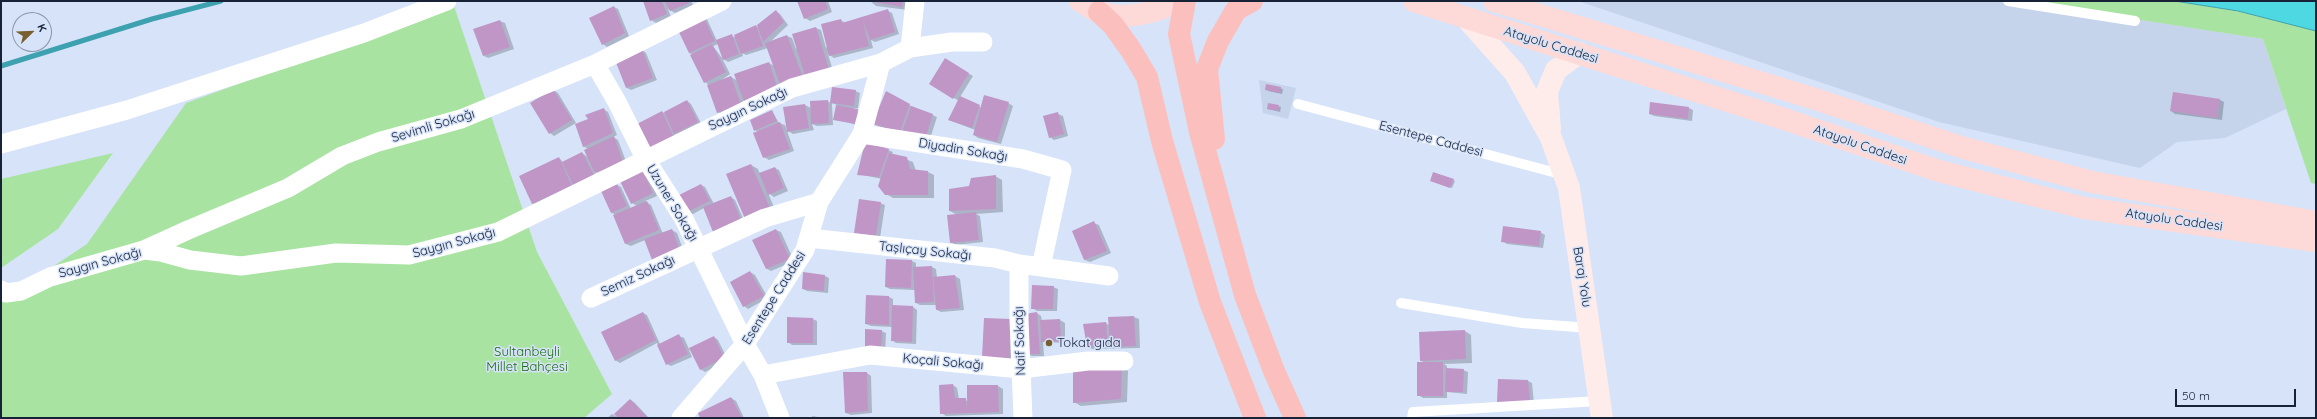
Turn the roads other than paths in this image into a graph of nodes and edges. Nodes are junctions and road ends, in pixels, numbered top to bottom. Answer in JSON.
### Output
{"nodes":[{"id":1,"x":448,"y":1,"type":"edge"},
{"id":2,"x":722,"y":1,"type":"edge"},
{"id":3,"x":915,"y":1,"type":"edge"},
{"id":4,"x":1080,"y":1,"type":"edge"},
{"id":5,"x":1177,"y":1,"type":"edge"},
{"id":6,"x":1185,"y":1,"type":"edge"},
{"id":7,"x":1252,"y":1,"type":"edge"},
{"id":8,"x":1414,"y":1,"type":"edge"},
{"id":9,"x":2008,"y":1,"type":"edge"},
{"id":10,"x":1507,"y":3,"type":"edge"},
{"id":11,"x":1098,"y":12,"type":"junction"},
{"id":12,"x":1466,"y":18,"type":"junction"},
{"id":13,"x":2135,"y":21,"type":"dead end"},
{"id":14,"x":984,"y":42,"type":"dead end"},
{"id":15,"x":910,"y":48,"type":"junction"},
{"id":16,"x":1579,"y":53,"type":"junction"},
{"id":17,"x":881,"y":62,"type":"junction"},
{"id":18,"x":595,"y":64,"type":"junction"},
{"id":19,"x":1298,"y":104,"type":"dead end"},
{"id":20,"x":862,"y":134,"type":"junction"},
{"id":21,"x":1551,"y":138,"type":"junction"},
{"id":22,"x":1,"y":144,"type":"edge"},
{"id":23,"x":645,"y":158,"type":"junction"},
{"id":24,"x":1564,"y":174,"type":"junction"},
{"id":25,"x":819,"y":202,"type":"junction"},
{"id":26,"x":2316,"y":222,"type":"edge"},
{"id":27,"x":809,"y":238,"type":"junction"},
{"id":28,"x":2316,"y":241,"type":"edge"},
{"id":29,"x":699,"y":248,"type":"junction"},
{"id":30,"x":144,"y":250,"type":"junction"},
{"id":31,"x":1019,"y":264,"type":"junction"},
{"id":32,"x":1041,"y":267,"type":"junction"},
{"id":33,"x":1109,"y":276,"type":"dead end"},
{"id":34,"x":1,"y":290,"type":"edge"},
{"id":35,"x":1245,"y":295,"type":"junction"},
{"id":36,"x":591,"y":298,"type":"dead end"},
{"id":37,"x":1401,"y":303,"type":"dead end"},
{"id":38,"x":1590,"y":328,"type":"junction"},
{"id":39,"x":745,"y":344,"type":"junction"},
{"id":40,"x":1124,"y":361,"type":"dead end"},
{"id":41,"x":1021,"y":369,"type":"junction"},
{"id":42,"x":764,"y":375,"type":"junction"},
{"id":43,"x":1601,"y":409,"type":"edge"},
{"id":44,"x":681,"y":418,"type":"edge"},
{"id":45,"x":780,"y":418,"type":"edge"},
{"id":46,"x":1023,"y":418,"type":"edge"},
{"id":47,"x":1255,"y":418,"type":"edge"},
{"id":48,"x":1295,"y":418,"type":"edge"},
{"id":49,"x":1412,"y":418,"type":"edge"}],
"edges":[{"from":1,"to":22,"type":"street"},
{"from":2,"to":18,"type":"street","name":"Sevimli Sokağı"},
{"from":3,"to":15,"type":"street"},
{"from":4,"to":11,"type":"main road"},
{"from":5,"to":11,"type":"main road"},
{"from":6,"to":35,"type":"highway"},
{"from":7,"to":35,"type":"highway"},
{"from":8,"to":12,"type":"main road","name":"Atayolu Caddesi"},
{"from":9,"to":13,"type":"lane"},
{"from":10,"to":26,"type":"main road","name":"Atayolu Caddesi"},
{"from":11,"to":47,"type":"highway"},
{"from":12,"to":16,"type":"main road","name":"Atayolu Caddesi"},
{"from":12,"to":21,"type":"street","name":"Baraj Yolu"},
{"from":14,"to":15,"type":"street"},
{"from":15,"to":17,"type":"street"},
{"from":16,"to":21,"type":"street","name":"Baraj Yolu"},
{"from":16,"to":28,"type":"main road","name":"Atayolu Caddesi"},
{"from":17,"to":20,"type":"street","name":"Esentepe Caddesi"},
{"from":17,"to":23,"type":"street","name":"Saygın Sokağı"},
{"from":18,"to":23,"type":"street","name":"Uzuner Sokağı"},
{"from":18,"to":30,"type":"street","name":"Sevimli Sokağı"},
{"from":19,"to":24,"type":"lane","name":"Esentepe Caddesi"},
{"from":20,"to":25,"type":"street","name":"Esentepe Caddesi"},
{"from":20,"to":32,"type":"street","name":"Diyadin Sokağı"},
{"from":21,"to":24,"type":"street","name":"Baraj Yolu"},
{"from":23,"to":29,"type":"street","name":"Uzuner Sokağı"},
{"from":23,"to":30,"type":"street","name":"Saygın Sokağı"},
{"from":24,"to":38,"type":"street","name":"Baraj Yolu"},
{"from":25,"to":27,"type":"street","name":"Esentepe Caddesi"},
{"from":25,"to":29,"type":"street","name":"Semiz Sokağı"},
{"from":27,"to":31,"type":"street","name":"Taşlıçay Sokağı"},
{"from":27,"to":39,"type":"street","name":"Esentepe Caddesi"},
{"from":29,"to":36,"type":"street","name":"Semiz Sokağı"},
{"from":29,"to":39,"type":"street","name":"Uzuner Sokağı"},
{"from":30,"to":34,"type":"street","name":"Saygın Sokağı"},
{"from":31,"to":32,"type":"street","name":"Taşlıçay Sokağı"},
{"from":31,"to":41,"type":"street","name":"Naif Sokağı"},
{"from":32,"to":33,"type":"street","name":"Taşlıçay Sokağı"},
{"from":35,"to":48,"type":"highway"},
{"from":37,"to":38,"type":"lane"},
{"from":38,"to":43,"type":"street","name":"Baraj Yolu"},
{"from":39,"to":42,"type":"street","name":"Uzuner Sokağı"},
{"from":39,"to":44,"type":"street","name":"Esentepe Caddesi"},
{"from":40,"to":41,"type":"street","name":"Koçali Sokağı"},
{"from":41,"to":42,"type":"street","name":"Koçali Sokağı"},
{"from":41,"to":46,"type":"street","name":"Naif Sokağı"},
{"from":42,"to":45,"type":"street","name":"Uzuner Sokağı"},
{"from":43,"to":49,"type":"lane"}]}
